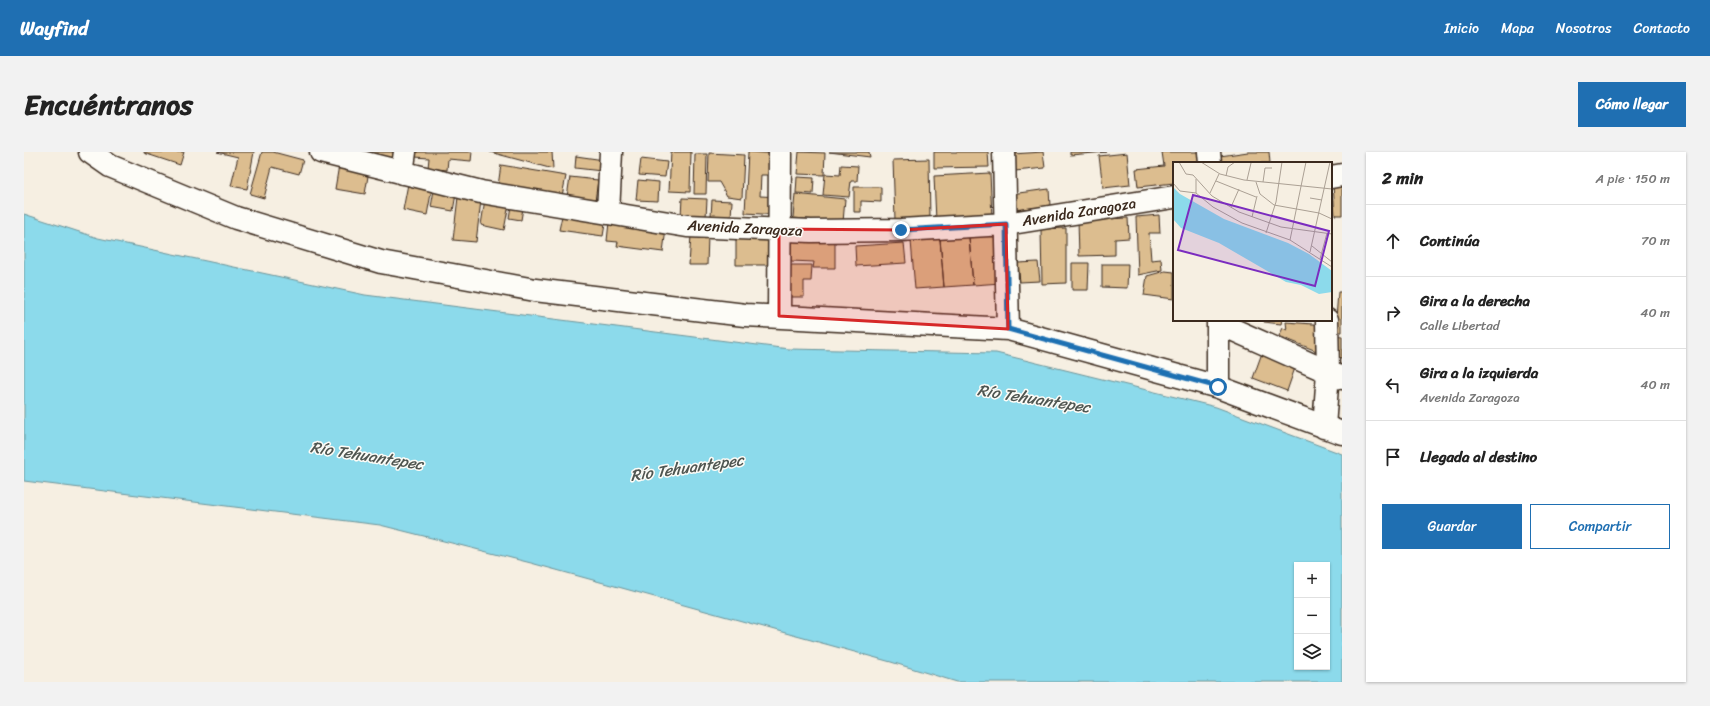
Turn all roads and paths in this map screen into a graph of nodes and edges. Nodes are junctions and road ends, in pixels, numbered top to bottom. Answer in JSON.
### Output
{"nodes":[{"id":1,"x":90,"y":152,"type":"edge"},
{"id":2,"x":321,"y":152,"type":"edge"},
{"id":3,"x":611,"y":152,"type":"edge"},
{"id":4,"x":780,"y":152,"type":"edge"},
{"id":5,"x":1004,"y":152,"type":"edge"},
{"id":6,"x":1209,"y":152,"type":"edge"},
{"id":7,"x":404,"y":162,"type":"edge"},
{"id":8,"x":1210,"y":162,"type":"edge"},
{"id":9,"x":1342,"y":175,"type":"edge"},
{"id":10,"x":1332,"y":176,"type":"edge"},
{"id":11,"x":1173,"y":197,"type":"edge"},
{"id":12,"x":608,"y":213,"type":"junction"},
{"id":13,"x":1006,"y":224,"type":"junction"},
{"id":14,"x":779,"y":229,"type":"junction"},
{"id":15,"x":779,"y":316,"type":"junction"},
{"id":16,"x":1327,"y":321,"type":"edge"},
{"id":17,"x":1218,"y":322,"type":"edge"},
{"id":18,"x":1008,"y":329,"type":"junction"},
{"id":19,"x":1335,"y":375,"type":"edge"},
{"id":20,"x":1218,"y":387,"type":"junction"},
{"id":21,"x":1333,"y":430,"type":"edge"}],
"edges":[{"from":1,"to":15,"type":"street"},
{"from":2,"to":7,"type":"street","name":"Avenida Zaragoza"},
{"from":3,"to":12,"type":"street"},
{"from":4,"to":14,"type":"street"},
{"from":5,"to":13,"type":"street"},
{"from":6,"to":8,"type":"street"},
{"from":7,"to":12,"type":"street","name":"Avenida Zaragoza"},
{"from":9,"to":10,"type":"street"},
{"from":11,"to":13,"type":"street","name":"Avenida Zaragoza"},
{"from":12,"to":14,"type":"street","name":"Avenida Zaragoza"},
{"from":13,"to":14,"type":"street","name":"Avenida Zaragoza"},
{"from":13,"to":18,"type":"street"},
{"from":14,"to":15,"type":"street"},
{"from":15,"to":18,"type":"street"},
{"from":16,"to":19,"type":"street"},
{"from":17,"to":19,"type":"street"},
{"from":17,"to":20,"type":"street"},
{"from":18,"to":20,"type":"street"},
{"from":19,"to":21,"type":"street"},
{"from":20,"to":21,"type":"street"}]}
